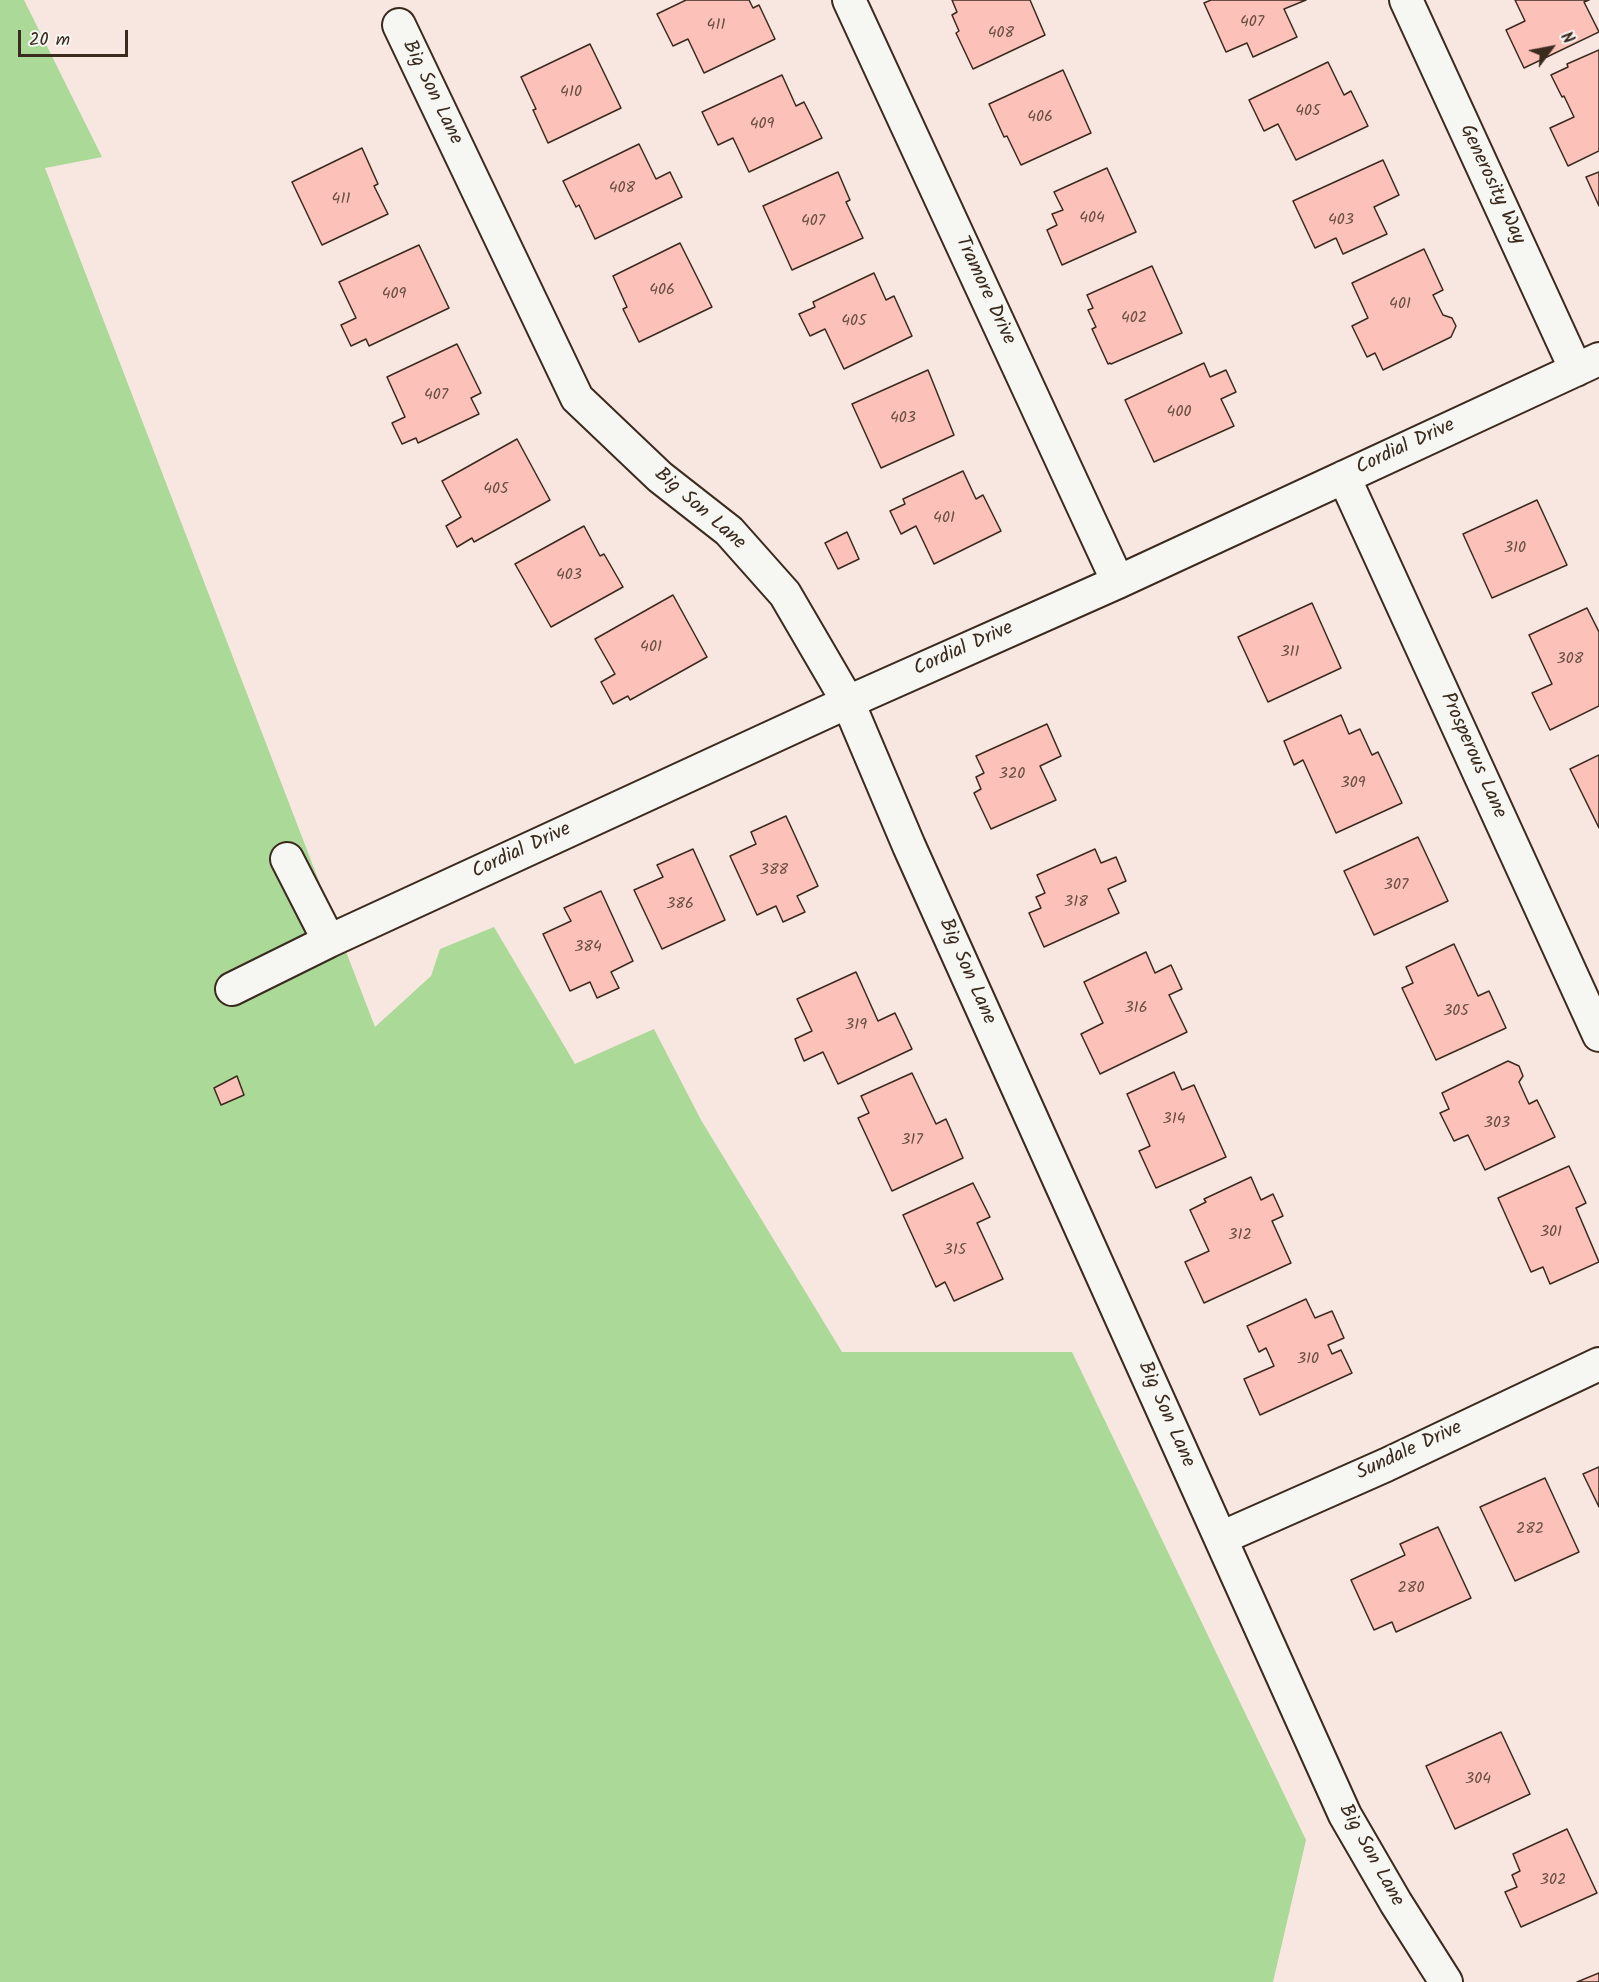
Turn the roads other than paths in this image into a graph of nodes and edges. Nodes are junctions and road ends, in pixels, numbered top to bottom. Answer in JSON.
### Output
{"nodes":[{"id":1,"x":849,"y":0,"type":"edge"},
{"id":2,"x":1406,"y":0,"type":"edge"},
{"id":3,"x":399,"y":25,"type":"dead end"},
{"id":4,"x":1588,"y":365,"type":"edge"},
{"id":5,"x":1344,"y":477,"type":"junction"},
{"id":6,"x":1119,"y":582,"type":"junction"},
{"id":7,"x":848,"y":702,"type":"junction"},
{"id":8,"x":287,"y":859,"type":"dead end"},
{"id":9,"x":329,"y":941,"type":"junction"},
{"id":10,"x":232,"y":989,"type":"dead end"},
{"id":11,"x":1599,"y":1035,"type":"edge"},
{"id":12,"x":1599,"y":1364,"type":"edge"},
{"id":13,"x":1221,"y":1538,"type":"junction"},
{"id":14,"x":1446,"y":1982,"type":"edge"}],
"edges":[{"from":1,"to":6,"type":"street","name":"Tramore Drive"},
{"from":2,"to":4,"type":"street","name":"Generosity Way"},
{"from":3,"to":7,"type":"street","name":"Big Son Lane"},
{"from":4,"to":5,"type":"street","name":"Cordial Drive"},
{"from":5,"to":6,"type":"street","name":"Cordial Drive"},
{"from":5,"to":11,"type":"street","name":"Prosperous Lane"},
{"from":6,"to":7,"type":"street","name":"Cordial Drive"},
{"from":7,"to":9,"type":"street","name":"Cordial Drive"},
{"from":7,"to":13,"type":"street","name":"Big Son Lane"},
{"from":8,"to":9,"type":"street"},
{"from":9,"to":10,"type":"street","name":"Cordial Drive"},
{"from":12,"to":13,"type":"street","name":"Sundale Drive"},
{"from":13,"to":14,"type":"street","name":"Big Son Lane"}]}
